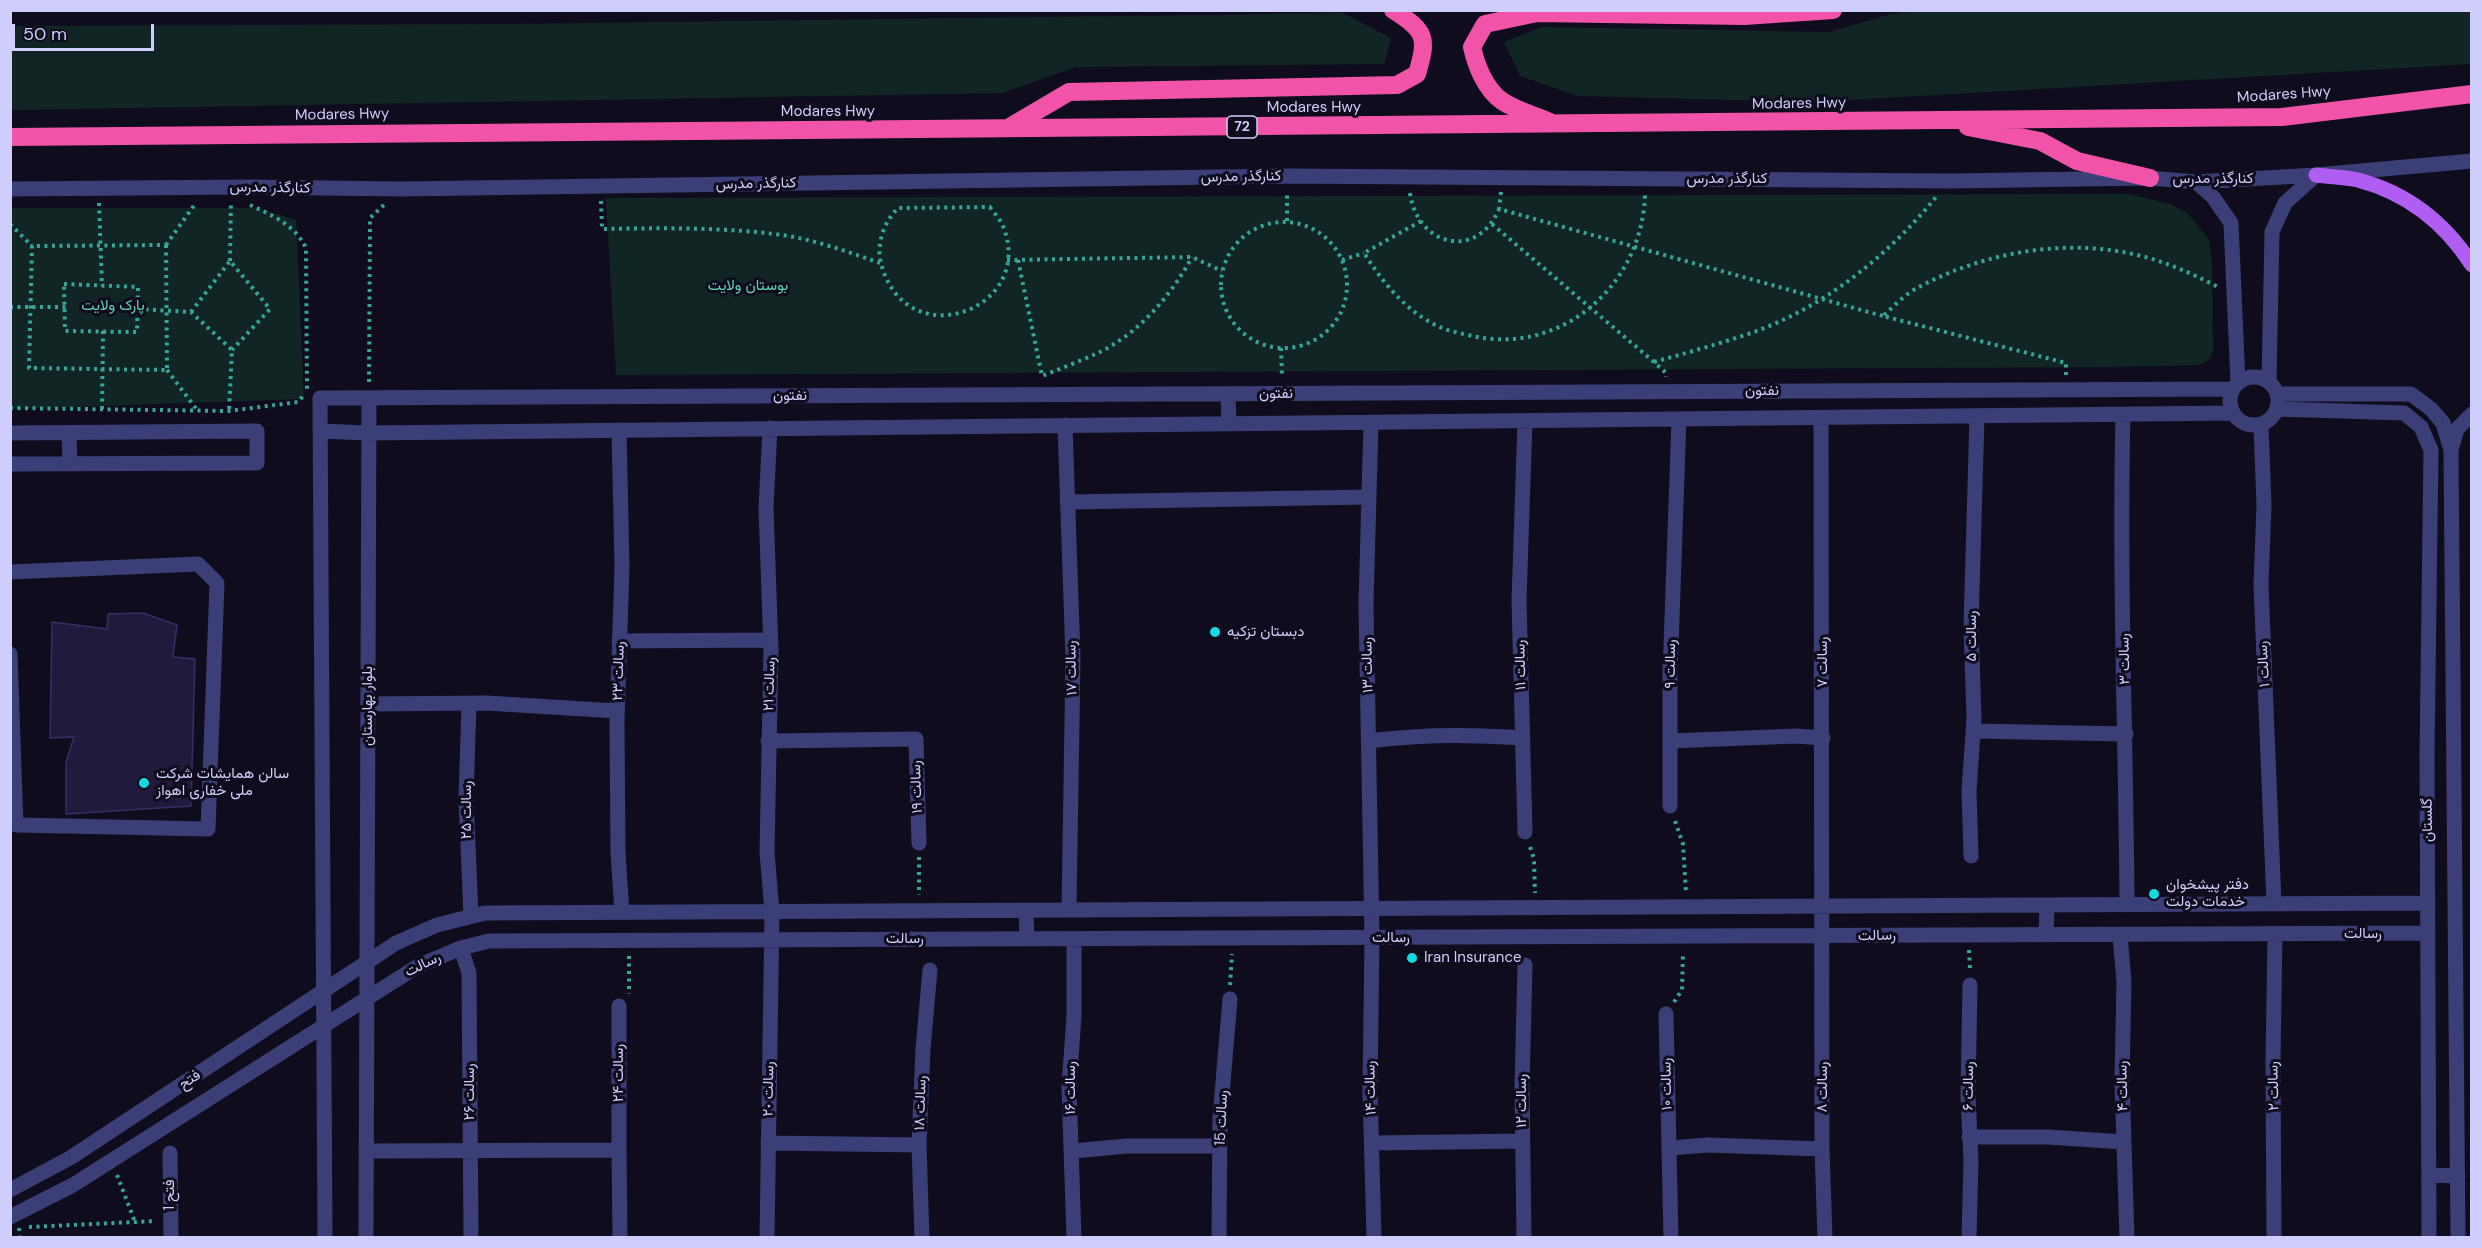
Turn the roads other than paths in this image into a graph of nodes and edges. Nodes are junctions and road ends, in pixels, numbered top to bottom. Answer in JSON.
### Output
{"nodes":[{"id":1,"x":1393,"y":10,"type":"edge"},
{"id":2,"x":1833,"y":10,"type":"edge"},
{"id":3,"x":2472,"y":94,"type":"edge"},
{"id":4,"x":1930,"y":120,"type":"junction"},
{"id":5,"x":1555,"y":124,"type":"junction"},
{"id":6,"x":1006,"y":128,"type":"junction"},
{"id":7,"x":10,"y":137,"type":"edge"},
{"id":8,"x":2472,"y":161,"type":"edge"},
{"id":9,"x":2316,"y":175,"type":"junction"},
{"id":10,"x":2150,"y":178,"type":"junction"},
{"id":11,"x":2196,"y":182,"type":"junction"},
{"id":12,"x":10,"y":189,"type":"edge"},
{"id":13,"x":2472,"y":265,"type":"edge"},
{"id":14,"x":2236,"y":386,"type":"junction"},
{"id":15,"x":1747,"y":391,"type":"junction"},
{"id":16,"x":1228,"y":394,"type":"junction"},
{"id":17,"x":2274,"y":395,"type":"junction"},
{"id":18,"x":369,"y":398,"type":"junction"},
{"id":19,"x":2233,"y":413,"type":"junction"},
{"id":20,"x":2472,"y":414,"type":"edge"},
{"id":21,"x":2123,"y":415,"type":"junction"},
{"id":22,"x":1977,"y":416,"type":"junction"},
{"id":23,"x":1745,"y":418,"type":"junction"},
{"id":24,"x":1821,"y":418,"type":"junction"},
{"id":25,"x":1679,"y":419,"type":"junction"},
{"id":26,"x":1525,"y":421,"type":"junction"},
{"id":27,"x":1371,"y":422,"type":"junction"},
{"id":28,"x":1229,"y":424,"type":"junction"},
{"id":29,"x":1065,"y":425,"type":"junction"},
{"id":30,"x":2261,"y":425,"type":"junction"},
{"id":31,"x":770,"y":428,"type":"junction"},
{"id":32,"x":619,"y":430,"type":"junction"},
{"id":33,"x":320,"y":431,"type":"junction"},
{"id":34,"x":10,"y":433,"type":"edge"},
{"id":35,"x":69,"y":433,"type":"junction"},
{"id":36,"x":368,"y":433,"type":"junction"},
{"id":37,"x":2451,"y":450,"type":"junction"},
{"id":38,"x":10,"y":464,"type":"edge"},
{"id":39,"x":70,"y":464,"type":"junction"},
{"id":40,"x":1369,"y":497,"type":"junction"},
{"id":41,"x":1067,"y":502,"type":"junction"},
{"id":42,"x":10,"y":572,"type":"edge"},
{"id":43,"x":770,"y":640,"type":"junction"},
{"id":44,"x":620,"y":641,"type":"junction"},
{"id":45,"x":10,"y":654,"type":"edge"},
{"id":46,"x":368,"y":704,"type":"junction"},
{"id":47,"x":469,"y":704,"type":"junction"},
{"id":48,"x":617,"y":711,"type":"junction"},
{"id":49,"x":1973,"y":731,"type":"junction"},
{"id":50,"x":2126,"y":734,"type":"junction"},
{"id":51,"x":1523,"y":738,"type":"junction"},
{"id":52,"x":1823,"y":738,"type":"junction"},
{"id":53,"x":768,"y":741,"type":"junction"},
{"id":54,"x":1369,"y":741,"type":"junction"},
{"id":55,"x":1670,"y":741,"type":"junction"},
{"id":56,"x":1670,"y":806,"type":"road end"},
{"id":57,"x":1525,"y":832,"type":"road end"},
{"id":58,"x":919,"y":843,"type":"road end"},
{"id":59,"x":1971,"y":856,"type":"dead end"},
{"id":60,"x":2464,"y":899,"type":"edge"},
{"id":61,"x":2274,"y":903,"type":"junction"},
{"id":62,"x":2428,"y":903,"type":"junction"},
{"id":63,"x":2047,"y":904,"type":"junction"},
{"id":64,"x":2127,"y":904,"type":"junction"},
{"id":65,"x":1822,"y":906,"type":"junction"},
{"id":66,"x":1372,"y":908,"type":"junction"},
{"id":67,"x":1026,"y":910,"type":"junction"},
{"id":68,"x":1069,"y":910,"type":"junction"},
{"id":69,"x":622,"y":912,"type":"junction"},
{"id":70,"x":772,"y":912,"type":"junction"},
{"id":71,"x":471,"y":916,"type":"junction"},
{"id":72,"x":2428,"y":933,"type":"junction"},
{"id":73,"x":2120,"y":934,"type":"junction"},
{"id":74,"x":2276,"y":934,"type":"junction"},
{"id":75,"x":2046,"y":935,"type":"junction"},
{"id":76,"x":1823,"y":937,"type":"junction"},
{"id":77,"x":1372,"y":938,"type":"junction"},
{"id":78,"x":1027,"y":939,"type":"junction"},
{"id":79,"x":1074,"y":939,"type":"junction"},
{"id":80,"x":771,"y":940,"type":"junction"},
{"id":81,"x":461,"y":948,"type":"junction"},
{"id":82,"x":366,"y":965,"type":"junction"},
{"id":83,"x":1525,"y":965,"type":"dead end"},
{"id":84,"x":930,"y":969,"type":"dead end"},
{"id":85,"x":1970,"y":985,"type":"road end"},
{"id":86,"x":324,"y":993,"type":"junction"},
{"id":87,"x":366,"y":997,"type":"junction"},
{"id":88,"x":1230,"y":999,"type":"road end"},
{"id":89,"x":619,"y":1006,"type":"road end"},
{"id":90,"x":1666,"y":1014,"type":"road end"},
{"id":91,"x":324,"y":1025,"type":"junction"},
{"id":92,"x":1970,"y":1137,"type":"junction"},
{"id":93,"x":1522,"y":1141,"type":"junction"},
{"id":94,"x":2124,"y":1142,"type":"junction"},
{"id":95,"x":768,"y":1143,"type":"junction"},
{"id":96,"x":1372,"y":1143,"type":"junction"},
{"id":97,"x":619,"y":1145,"type":"junction"},
{"id":98,"x":919,"y":1145,"type":"junction"},
{"id":99,"x":1220,"y":1146,"type":"junction"},
{"id":100,"x":1669,"y":1148,"type":"junction"},
{"id":101,"x":1822,"y":1149,"type":"junction"},
{"id":102,"x":1073,"y":1150,"type":"junction"},
{"id":103,"x":366,"y":1151,"type":"junction"},
{"id":104,"x":470,"y":1151,"type":"junction"},
{"id":105,"x":170,"y":1153,"type":"dead end"},
{"id":106,"x":2429,"y":1175,"type":"junction"},
{"id":107,"x":2457,"y":1176,"type":"junction"},
{"id":108,"x":10,"y":1190,"type":"edge"},
{"id":109,"x":15,"y":1222,"type":"edge"},
{"id":110,"x":171,"y":1238,"type":"edge"},
{"id":111,"x":325,"y":1238,"type":"edge"},
{"id":112,"x":366,"y":1238,"type":"edge"},
{"id":113,"x":471,"y":1238,"type":"edge"},
{"id":114,"x":620,"y":1238,"type":"edge"},
{"id":115,"x":767,"y":1238,"type":"edge"},
{"id":116,"x":922,"y":1238,"type":"edge"},
{"id":117,"x":1074,"y":1238,"type":"edge"},
{"id":118,"x":1219,"y":1238,"type":"edge"},
{"id":119,"x":1374,"y":1238,"type":"edge"},
{"id":120,"x":1524,"y":1238,"type":"edge"},
{"id":121,"x":1671,"y":1238,"type":"edge"},
{"id":122,"x":1825,"y":1238,"type":"edge"},
{"id":123,"x":1970,"y":1238,"type":"edge"},
{"id":124,"x":2127,"y":1238,"type":"edge"},
{"id":125,"x":2274,"y":1238,"type":"edge"},
{"id":126,"x":2429,"y":1238,"type":"edge"},
{"id":127,"x":2458,"y":1238,"type":"edge"}],
"edges":[{"from":1,"to":6,"type":"highway"},
{"from":2,"to":5,"type":"highway"},
{"from":3,"to":4,"type":"highway","name":"Modares Hwy","number":"72"},
{"from":4,"to":5,"type":"highway","name":"Modares Hwy","number":"72"},
{"from":4,"to":10,"type":"highway"},
{"from":5,"to":6,"type":"highway","name":"Modares Hwy","number":"72"},
{"from":6,"to":7,"type":"highway","name":"Modares Hwy","number":"72"},
{"from":8,"to":9,"type":"street","name":"کنارگذر مدرس"},
{"from":9,"to":11,"type":"street","name":"کنارگذر مدرس"},
{"from":9,"to":13,"type":"main road"},
{"from":9,"to":17,"type":"street"},
{"from":10,"to":11,"type":"street","name":"کنارگذر مدرس"},
{"from":10,"to":12,"type":"street","name":"کنارگذر مدرس"},
{"from":11,"to":14,"type":"street"},
{"from":14,"to":15,"type":"street","name":"نفتون"},
{"from":14,"to":17,"type":"street"},
{"from":14,"to":19,"type":"street"},
{"from":15,"to":16,"type":"street","name":"نفتون"},
{"from":15,"to":23,"type":"street"},
{"from":16,"to":18,"type":"street","name":"نفتون"},
{"from":16,"to":28,"type":"street"},
{"from":17,"to":30,"type":"street"},
{"from":17,"to":37,"type":"street"},
{"from":17,"to":62,"type":"street","name":"گلستان"},
{"from":18,"to":33,"type":"street","name":"نفتون"},
{"from":18,"to":36,"type":"street","name":"بلوار بهارستان"},
{"from":19,"to":21,"type":"street","name":"نفتون"},
{"from":19,"to":30,"type":"street"},
{"from":20,"to":37,"type":"street"},
{"from":21,"to":22,"type":"street","name":"نفتون"},
{"from":21,"to":50,"type":"street","name":"رسالت ۳"},
{"from":22,"to":24,"type":"street","name":"نفتون"},
{"from":22,"to":49,"type":"street","name":"رسالت ۵"},
{"from":23,"to":24,"type":"street","name":"نفتون"},
{"from":23,"to":25,"type":"street","name":"نفتون"},
{"from":24,"to":52,"type":"street","name":"رسالت ۷"},
{"from":25,"to":26,"type":"street","name":"نفتون"},
{"from":25,"to":55,"type":"street","name":"رسالت ۹"},
{"from":26,"to":27,"type":"street","name":"نفتون"},
{"from":26,"to":51,"type":"street","name":"رسالت ۱۱"},
{"from":27,"to":28,"type":"street","name":"نفتون"},
{"from":27,"to":40,"type":"street","name":"رسالت ۱۳"},
{"from":28,"to":29,"type":"street","name":"نفتون"},
{"from":29,"to":31,"type":"street","name":"نفتون"},
{"from":29,"to":41,"type":"street","name":"رسالت ۱۷"},
{"from":30,"to":61,"type":"street","name":"رسالت ۱"},
{"from":31,"to":32,"type":"street","name":"نفتون"},
{"from":31,"to":43,"type":"street","name":"رسالت ۲۱"},
{"from":32,"to":36,"type":"street","name":"نفتون"},
{"from":32,"to":44,"type":"street","name":"رسالت ۲۳"},
{"from":33,"to":36,"type":"street","name":"نفتون"},
{"from":33,"to":86,"type":"street"},
{"from":34,"to":35,"type":"street"},
{"from":35,"to":39,"type":"street"},
{"from":35,"to":39,"type":"street"},
{"from":36,"to":46,"type":"street","name":"بلوار بهارستان"},
{"from":37,"to":60,"type":"street","name":"گلستان"},
{"from":38,"to":39,"type":"street"},
{"from":40,"to":41,"type":"street"},
{"from":40,"to":54,"type":"street","name":"رسالت ۱۳"},
{"from":41,"to":68,"type":"street","name":"رسالت ۱۷"},
{"from":42,"to":45,"type":"street"},
{"from":43,"to":44,"type":"street"},
{"from":43,"to":53,"type":"street","name":"رسالت ۲۱"},
{"from":44,"to":48,"type":"street","name":"رسالت ۲۳"},
{"from":46,"to":47,"type":"street"},
{"from":46,"to":82,"type":"street","name":"بلوار بهارستان"},
{"from":47,"to":48,"type":"street"},
{"from":47,"to":71,"type":"street","name":"رسالت ۲۵"},
{"from":48,"to":69,"type":"street","name":"رسالت ۲۳"},
{"from":49,"to":50,"type":"street"},
{"from":49,"to":59,"type":"street","name":"رسالت ۵"},
{"from":50,"to":64,"type":"street","name":"رسالت ۳"},
{"from":51,"to":54,"type":"street"},
{"from":51,"to":57,"type":"street","name":"رسالت ۱۱"},
{"from":52,"to":55,"type":"street"},
{"from":52,"to":65,"type":"street","name":"رسالت ۷"},
{"from":53,"to":58,"type":"street","name":"رسالت ۱۹"},
{"from":53,"to":70,"type":"street","name":"رسالت ۲۱"},
{"from":54,"to":66,"type":"street","name":"رسالت ۱۳"},
{"from":55,"to":56,"type":"street","name":"رسالت ۹"},
{"from":60,"to":107,"type":"street","name":"گلستان"},
{"from":61,"to":62,"type":"street","name":"رسالت"},
{"from":61,"to":64,"type":"street","name":"رسالت"},
{"from":62,"to":72,"type":"street","name":"گلستان"},
{"from":63,"to":64,"type":"street","name":"رسالت"},
{"from":63,"to":65,"type":"street","name":"رسالت"},
{"from":63,"to":75,"type":"street"},
{"from":65,"to":66,"type":"street","name":"رسالت"},
{"from":65,"to":76,"type":"street","name":"رسالت ۸"},
{"from":66,"to":68,"type":"street","name":"رسالت"},
{"from":66,"to":77,"type":"street","name":"رسالت ۱۴"},
{"from":67,"to":68,"type":"street","name":"رسالت"},
{"from":67,"to":70,"type":"street","name":"رسالت"},
{"from":67,"to":78,"type":"street"},
{"from":69,"to":70,"type":"street","name":"رسالت"},
{"from":69,"to":71,"type":"street","name":"رسالت"},
{"from":70,"to":80,"type":"street","name":"رسالت ۲۱"},
{"from":71,"to":82,"type":"street","name":"رسالت"},
{"from":72,"to":74,"type":"street","name":"رسالت"},
{"from":72,"to":106,"type":"street","name":"گلستان"},
{"from":73,"to":74,"type":"street","name":"رسالت"},
{"from":73,"to":75,"type":"street","name":"رسالت"},
{"from":73,"to":94,"type":"street","name":"رسالت ۴"},
{"from":74,"to":125,"type":"street","name":"رسالت ۲"},
{"from":75,"to":76,"type":"street","name":"رسالت"},
{"from":76,"to":77,"type":"street","name":"رسالت"},
{"from":76,"to":101,"type":"street","name":"رسالت ۸"},
{"from":77,"to":79,"type":"street","name":"رسالت"},
{"from":77,"to":96,"type":"street","name":"رسالت ۱۴"},
{"from":78,"to":79,"type":"street","name":"رسالت"},
{"from":78,"to":80,"type":"street","name":"رسالت"},
{"from":79,"to":102,"type":"street","name":"رسالت ۱۶"},
{"from":80,"to":81,"type":"street","name":"رسالت"},
{"from":80,"to":95,"type":"street","name":"رسالت ٢٠"},
{"from":81,"to":87,"type":"street","name":"رسالت"},
{"from":81,"to":104,"type":"street","name":"رسالت ۲۶"},
{"from":82,"to":86,"type":"street","name":"فتح"},
{"from":82,"to":87,"type":"street","name":"بلوار بهارستان"},
{"from":83,"to":93,"type":"street","name":"رسالت ۱۲"},
{"from":84,"to":98,"type":"street","name":"رسالت ۱۸"},
{"from":85,"to":92,"type":"street","name":"رسالت ۶"},
{"from":86,"to":91,"type":"street"},
{"from":86,"to":108,"type":"street","name":"فتح"},
{"from":87,"to":91,"type":"street","name":"فتح"},
{"from":87,"to":103,"type":"street","name":"بلوار بهارستان"},
{"from":88,"to":99,"type":"street","name":"رسالت 15"},
{"from":89,"to":97,"type":"street","name":"رسالت ۲۴"},
{"from":90,"to":100,"type":"street","name":"رسالت ۱۰"},
{"from":91,"to":109,"type":"street","name":"فتح"},
{"from":91,"to":111,"type":"street"},
{"from":92,"to":94,"type":"street"},
{"from":92,"to":123,"type":"street","name":"رسالت ۶"},
{"from":93,"to":96,"type":"street"},
{"from":93,"to":120,"type":"street","name":"رسالت ۱۲"},
{"from":94,"to":124,"type":"street","name":"رسالت ۴"},
{"from":95,"to":98,"type":"street"},
{"from":95,"to":115,"type":"street","name":"رسالت ٢٠"},
{"from":96,"to":119,"type":"street","name":"رسالت ۱۴"},
{"from":97,"to":104,"type":"street"},
{"from":97,"to":114,"type":"street","name":"رسالت ۲۴"},
{"from":98,"to":116,"type":"street","name":"رسالت ۱۸"},
{"from":99,"to":102,"type":"street"},
{"from":99,"to":118,"type":"street","name":"رسالت 15"},
{"from":100,"to":101,"type":"street"},
{"from":100,"to":121,"type":"street","name":"رسالت ۱۰"},
{"from":101,"to":122,"type":"street","name":"رسالت ۸"},
{"from":102,"to":117,"type":"street","name":"رسالت ۱۶"},
{"from":103,"to":104,"type":"street"},
{"from":103,"to":112,"type":"street","name":"بلوار بهارستان"},
{"from":104,"to":113,"type":"street","name":"رسالت ۲۶"},
{"from":105,"to":110,"type":"street","name":"فتح 1"},
{"from":106,"to":107,"type":"street"},
{"from":106,"to":126,"type":"street","name":"گلستان"},
{"from":107,"to":127,"type":"street","name":"گلستان"}]}
